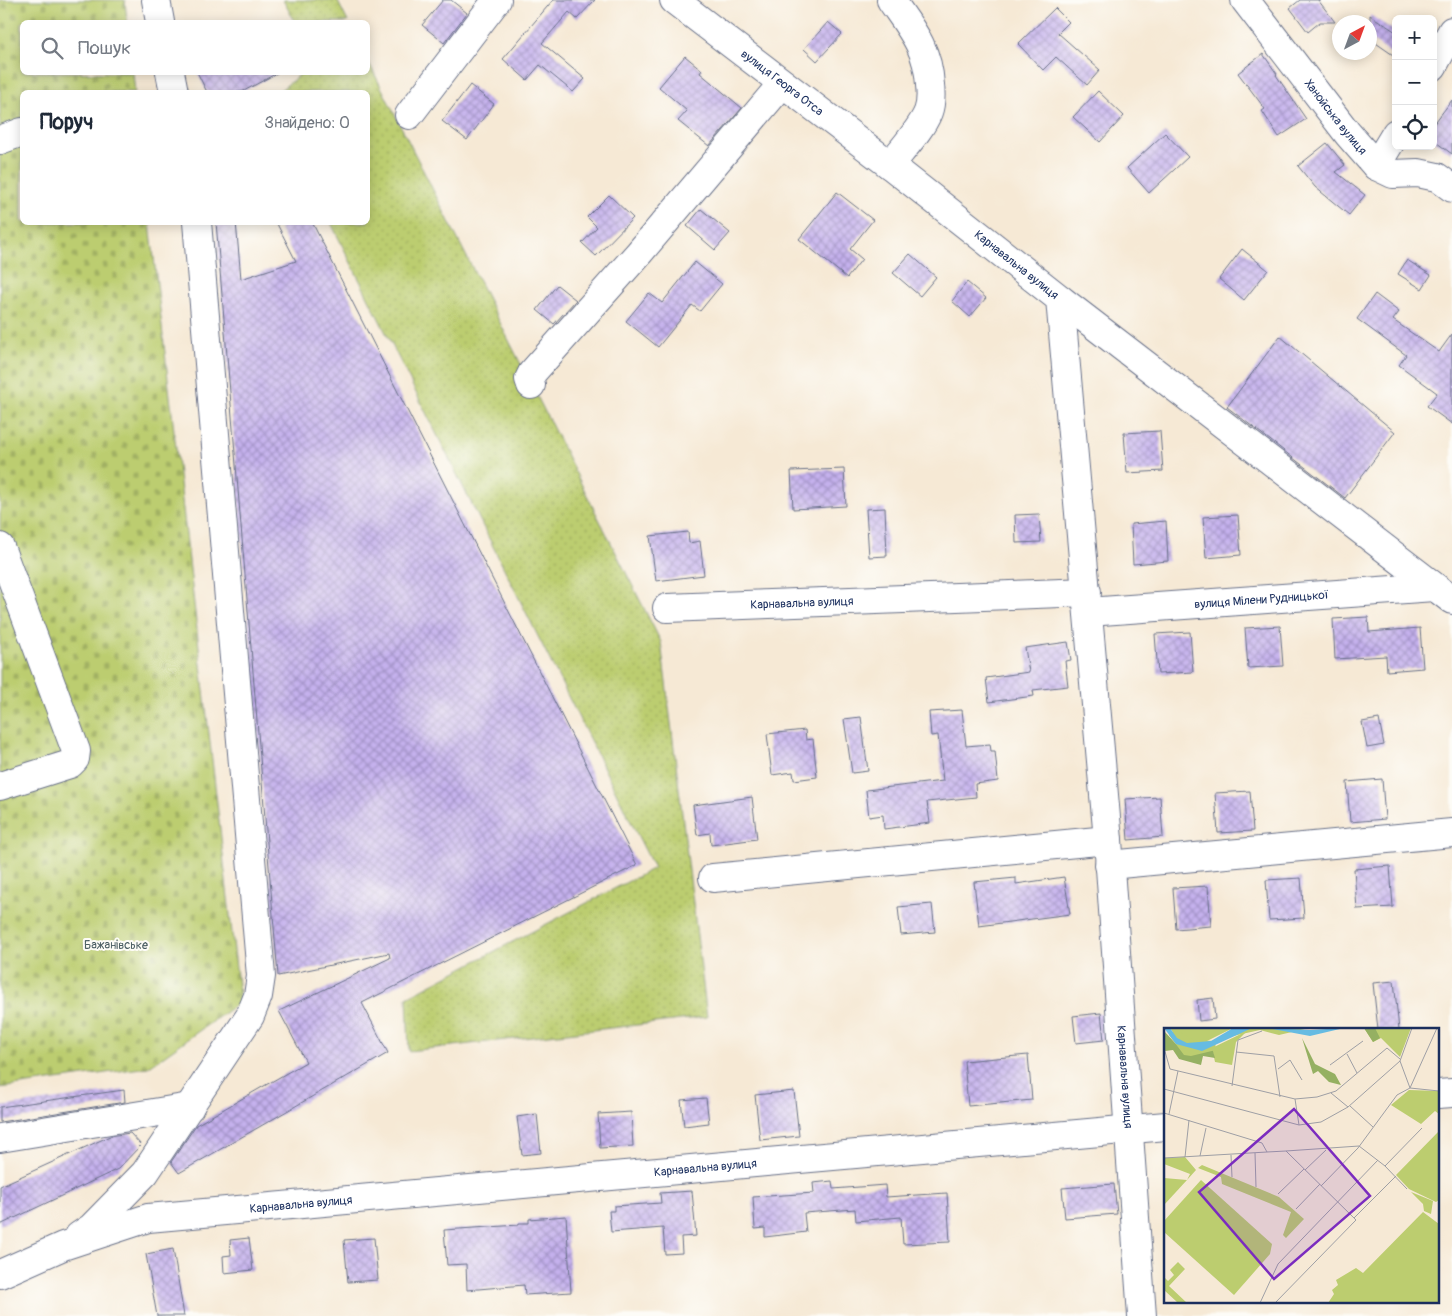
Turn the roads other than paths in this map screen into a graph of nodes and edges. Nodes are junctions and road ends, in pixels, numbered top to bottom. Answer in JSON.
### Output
{"nodes":[{"id":1,"x":156,"y":0,"type":"edge"},
{"id":2,"x":497,"y":0,"type":"edge"},
{"id":3,"x":674,"y":0,"type":"edge"},
{"id":4,"x":891,"y":0,"type":"edge"},
{"id":5,"x":1245,"y":0,"type":"edge"},
{"id":6,"x":160,"y":20,"type":"edge"},
{"id":7,"x":1452,"y":31,"type":"edge"},
{"id":8,"x":1436,"y":60,"type":"edge"},
{"id":9,"x":171,"y":75,"type":"edge"},
{"id":10,"x":782,"y":84,"type":"junction"},
{"id":11,"x":174,"y":90,"type":"edge"},
{"id":12,"x":409,"y":115,"type":"dead end"},
{"id":13,"x":20,"y":133,"type":"edge"},
{"id":14,"x":0,"y":140,"type":"edge"},
{"id":15,"x":1392,"y":140,"type":"edge"},
{"id":16,"x":890,"y":165,"type":"junction"},
{"id":17,"x":1376,"y":166,"type":"junction"},
{"id":18,"x":1452,"y":188,"type":"edge"},
{"id":19,"x":197,"y":225,"type":"edge"},
{"id":20,"x":1060,"y":299,"type":"junction"},
{"id":21,"x":531,"y":385,"type":"dead end"},
{"id":22,"x":0,"y":548,"type":"edge"},
{"id":23,"x":1443,"y":594,"type":"edge"},
{"id":24,"x":1088,"y":602,"type":"junction"},
{"id":25,"x":667,"y":608,"type":"dead end"},
{"id":26,"x":0,"y":786,"type":"edge"},
{"id":27,"x":1452,"y":833,"type":"edge"},
{"id":28,"x":1109,"y":852,"type":"junction"},
{"id":29,"x":713,"y":878,"type":"dead end"},
{"id":30,"x":190,"y":1107,"type":"junction"},
{"id":31,"x":1164,"y":1126,"type":"edge"},
{"id":32,"x":1129,"y":1130,"type":"junction"},
{"id":33,"x":0,"y":1138,"type":"edge"},
{"id":34,"x":63,"y":1246,"type":"junction"},
{"id":35,"x":0,"y":1274,"type":"edge"},
{"id":36,"x":1142,"y":1316,"type":"edge"}],
"edges":[{"from":1,"to":6,"type":"street"},
{"from":2,"to":12,"type":"street"},
{"from":3,"to":10,"type":"street","name":"вулиця Георга Отса"},
{"from":4,"to":16,"type":"street"},
{"from":5,"to":17,"type":"street","name":"Ханойська вулиця"},
{"from":7,"to":8,"type":"street"},
{"from":9,"to":11,"type":"street"},
{"from":10,"to":16,"type":"street","name":"вулиця Георга Отса"},
{"from":10,"to":21,"type":"street"},
{"from":13,"to":14,"type":"street"},
{"from":15,"to":17,"type":"street"},
{"from":16,"to":20,"type":"street","name":"Карнавальна вулиця"},
{"from":17,"to":18,"type":"street","name":"Ханойська вулиця"},
{"from":19,"to":30,"type":"street"},
{"from":20,"to":23,"type":"street"},
{"from":20,"to":24,"type":"street","name":"Карнавальна вулиця"},
{"from":22,"to":26,"type":"street"},
{"from":23,"to":24,"type":"street","name":"вулиця Мілени Рудницької"},
{"from":24,"to":25,"type":"street","name":"Карнавальна вулиця"},
{"from":24,"to":28,"type":"street","name":"Карнавальна вулиця"},
{"from":27,"to":28,"type":"street"},
{"from":28,"to":29,"type":"street"},
{"from":28,"to":32,"type":"street","name":"Карнавальна вулиця"},
{"from":30,"to":33,"type":"street"},
{"from":30,"to":34,"type":"street"},
{"from":31,"to":32,"type":"street"},
{"from":32,"to":34,"type":"street","name":"Карнавальна вулиця"},
{"from":32,"to":36,"type":"street"},
{"from":34,"to":35,"type":"street","name":"Карнавальна вулиця"}]}
